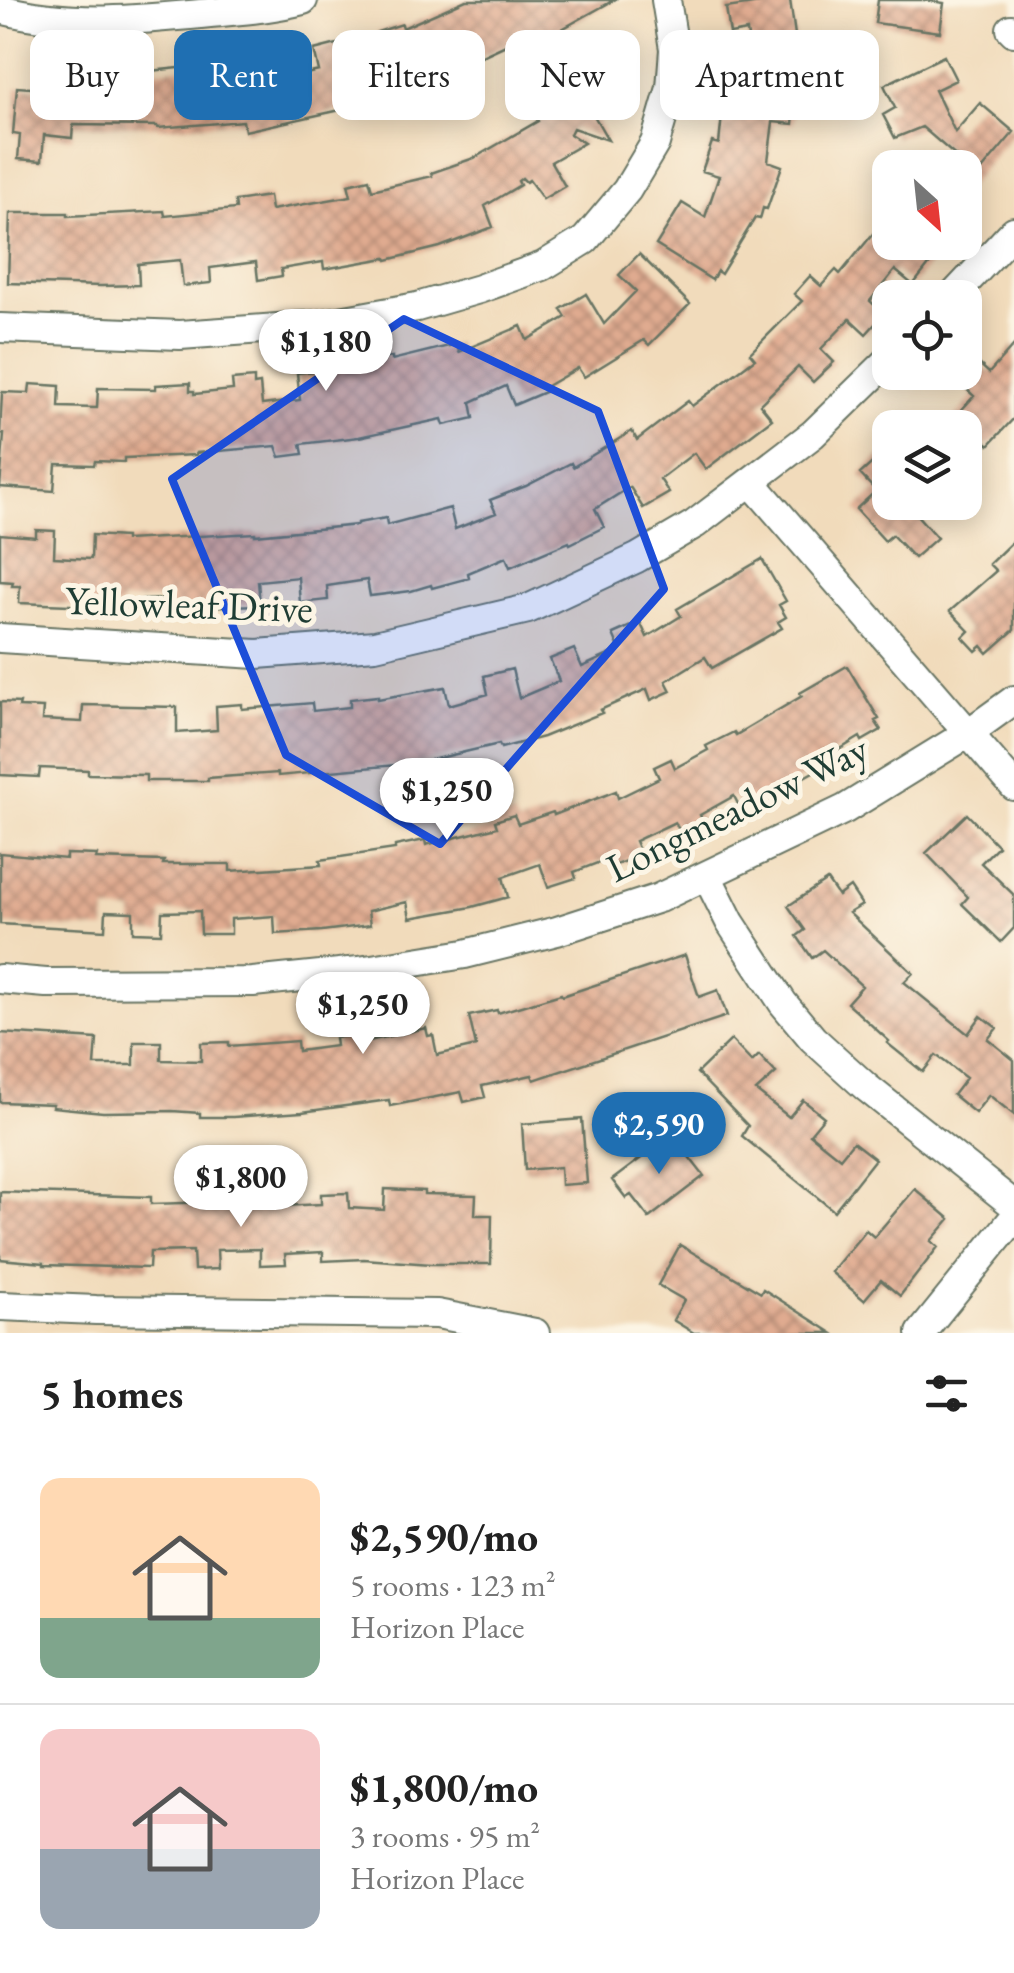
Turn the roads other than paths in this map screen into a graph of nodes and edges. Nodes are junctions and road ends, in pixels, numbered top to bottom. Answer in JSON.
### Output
{"nodes":[{"id":1,"x":303,"y":0,"type":"edge"},
{"id":2,"x":666,"y":0,"type":"edge"},
{"id":3,"x":0,"y":9,"type":"edge"},
{"id":4,"x":169,"y":9,"type":"edge"},
{"id":5,"x":1014,"y":232,"type":"edge"},
{"id":6,"x":968,"y":280,"type":"edge"},
{"id":7,"x":0,"y":328,"type":"edge"},
{"id":8,"x":872,"y":377,"type":"edge"},
{"id":9,"x":752,"y":483,"type":"junction"},
{"id":10,"x":0,"y":638,"type":"edge"},
{"id":11,"x":1014,"y":700,"type":"edge"},
{"id":12,"x":967,"y":734,"type":"junction"},
{"id":13,"x":1014,"y":786,"type":"edge"},
{"id":14,"x":707,"y":876,"type":"junction"},
{"id":15,"x":0,"y":979,"type":"edge"},
{"id":16,"x":1014,"y":1206,"type":"edge"},
{"id":17,"x":1014,"y":1218,"type":"edge"},
{"id":18,"x":0,"y":1306,"type":"edge"},
{"id":19,"x":535,"y":1333,"type":"edge"},
{"id":20,"x":921,"y":1333,"type":"edge"}],
"edges":[{"from":1,"to":4,"type":"street"},
{"from":2,"to":7,"type":"street"},
{"from":3,"to":4,"type":"street"},
{"from":5,"to":6,"type":"street"},
{"from":8,"to":9,"type":"street","name":"Yellowleaf Drive"},
{"from":9,"to":10,"type":"street","name":"Yellowleaf Drive"},
{"from":9,"to":12,"type":"street"},
{"from":11,"to":12,"type":"street","name":"Longmeadow Way"},
{"from":12,"to":13,"type":"street"},
{"from":12,"to":14,"type":"street","name":"Longmeadow Way"},
{"from":14,"to":15,"type":"street","name":"Longmeadow Way"},
{"from":14,"to":16,"type":"street"},
{"from":17,"to":20,"type":"street"},
{"from":18,"to":19,"type":"street"}]}
